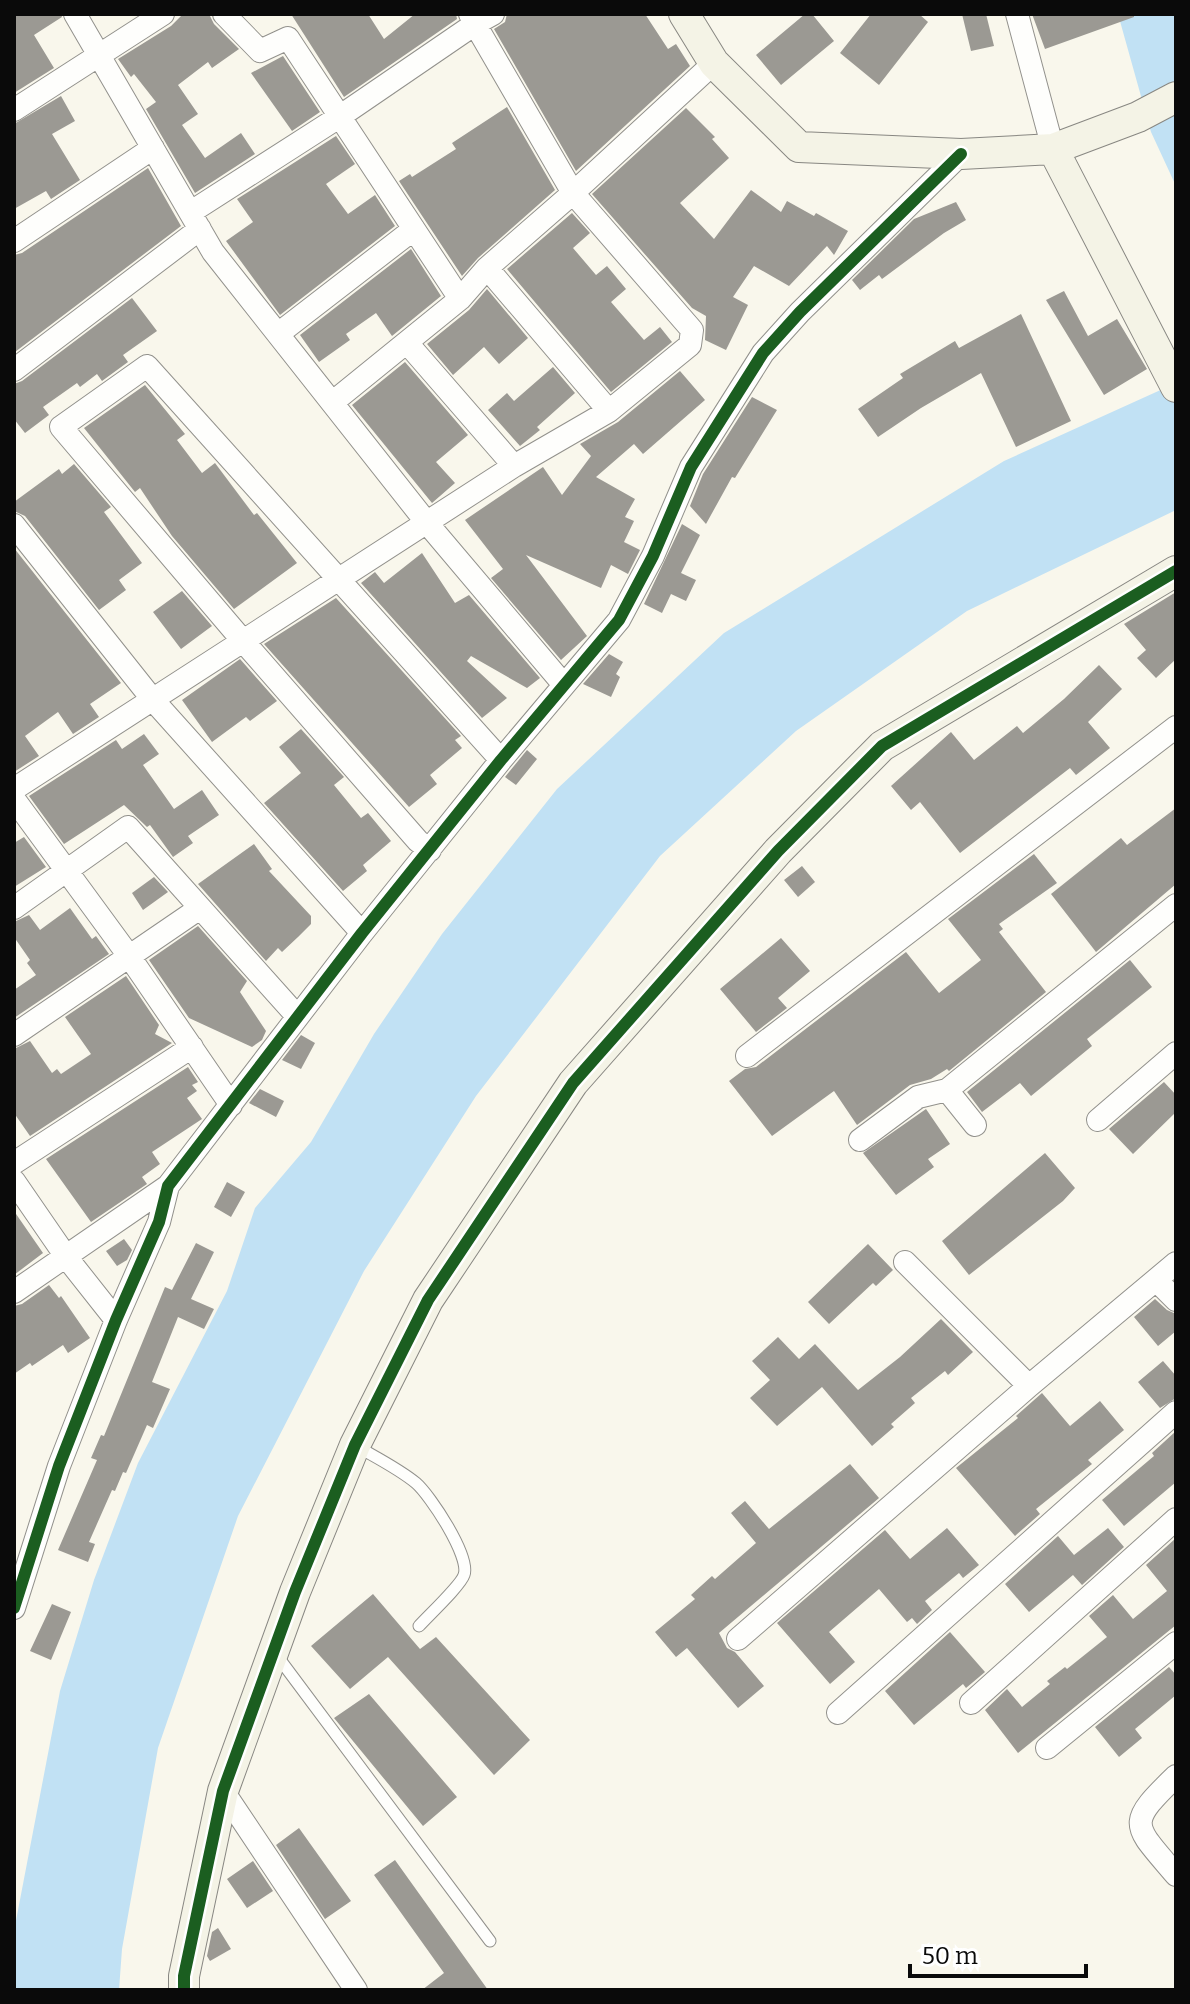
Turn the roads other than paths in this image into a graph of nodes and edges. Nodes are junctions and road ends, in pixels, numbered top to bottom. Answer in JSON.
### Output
{"nodes":[{"id":1,"x":75,"y":14,"type":"edge"},
{"id":2,"x":163,"y":14,"type":"edge"},
{"id":3,"x":224,"y":14,"type":"edge"},
{"id":4,"x":684,"y":14,"type":"edge"},
{"id":5,"x":1017,"y":14,"type":"edge"},
{"id":6,"x":479,"y":17,"type":"edge"},
{"id":7,"x":99,"y":55,"type":"junction"},
{"id":8,"x":714,"y":63,"type":"junction"},
{"id":9,"x":1176,"y":97,"type":"edge"},
{"id":10,"x":14,"y":110,"type":"edge"},
{"id":11,"x":339,"y":117,"type":"junction"},
{"id":12,"x":153,"y":148,"type":"junction"},
{"id":13,"x":1053,"y":149,"type":"junction"},
{"id":14,"x":961,"y":154,"type":"junction"},
{"id":15,"x":573,"y":193,"type":"junction"},
{"id":16,"x":195,"y":221,"type":"junction"},
{"id":17,"x":414,"y":229,"type":"junction"},
{"id":18,"x":14,"y":241,"type":"edge"},
{"id":19,"x":487,"y":268,"type":"junction"},
{"id":20,"x":460,"y":299,"type":"junction"},
{"id":21,"x":278,"y":334,"type":"junction"},
{"id":22,"x":408,"y":344,"type":"junction"},
{"id":23,"x":14,"y":370,"type":"edge"},
{"id":24,"x":1173,"y":380,"type":"edge"},
{"id":25,"x":333,"y":402,"type":"junction"},
{"id":26,"x":609,"y":411,"type":"junction"},
{"id":27,"x":514,"y":466,"type":"junction"},
{"id":28,"x":427,"y":523,"type":"junction"},
{"id":29,"x":14,"y":525,"type":"edge"},
{"id":30,"x":1176,"y":571,"type":"edge"},
{"id":31,"x":338,"y":580,"type":"junction"},
{"id":32,"x":243,"y":641,"type":"junction"},
{"id":33,"x":564,"y":685,"type":"junction"},
{"id":34,"x":153,"y":700,"type":"junction"},
{"id":35,"x":1176,"y":727,"type":"edge"},
{"id":36,"x":501,"y":760,"type":"junction"},
{"id":37,"x":14,"y":789,"type":"edge"},
{"id":38,"x":14,"y":799,"type":"edge"},
{"id":39,"x":430,"y":850,"type":"junction"},
{"id":40,"x":66,"y":871,"type":"junction"},
{"id":41,"x":1176,"y":905,"type":"edge"},
{"id":42,"x":14,"y":908,"type":"edge"},
{"id":43,"x":200,"y":908,"type":"junction"},
{"id":44,"x":362,"y":933,"type":"junction"},
{"id":45,"x":129,"y":956,"type":"junction"},
{"id":46,"x":297,"y":1016,"type":"junction"},
{"id":47,"x":14,"y":1035,"type":"edge"},
{"id":48,"x":192,"y":1047,"type":"junction"},
{"id":49,"x":1176,"y":1053,"type":"edge"},
{"id":50,"x":747,"y":1056,"type":"dead end"},
{"id":51,"x":947,"y":1090,"type":"junction"},
{"id":52,"x":231,"y":1105,"type":"junction"},
{"id":53,"x":1098,"y":1120,"type":"dead end"},
{"id":54,"x":975,"y":1125,"type":"dead end"},
{"id":55,"x":860,"y":1140,"type":"dead end"},
{"id":56,"x":14,"y":1163,"type":"edge"},
{"id":57,"x":14,"y":1181,"type":"edge"},
{"id":58,"x":168,"y":1186,"type":"junction"},
{"id":59,"x":67,"y":1258,"type":"junction"},
{"id":60,"x":905,"y":1262,"type":"dead end"},
{"id":61,"x":1176,"y":1263,"type":"edge"},
{"id":62,"x":1156,"y":1280,"type":"junction"},
{"id":63,"x":14,"y":1292,"type":"edge"},
{"id":64,"x":1176,"y":1300,"type":"edge"},
{"id":65,"x":116,"y":1320,"type":"junction"},
{"id":66,"x":1029,"y":1386,"type":"junction"},
{"id":67,"x":1176,"y":1412,"type":"edge"},
{"id":68,"x":355,"y":1445,"type":"junction"},
{"id":69,"x":1176,"y":1519,"type":"edge"},
{"id":70,"x":14,"y":1608,"type":"edge"},
{"id":71,"x":419,"y":1626,"type":"dead end"},
{"id":72,"x":738,"y":1639,"type":"dead end"},
{"id":73,"x":1176,"y":1643,"type":"edge"},
{"id":74,"x":274,"y":1651,"type":"junction"},
{"id":75,"x":971,"y":1703,"type":"dead end"},
{"id":76,"x":838,"y":1713,"type":"dead end"},
{"id":77,"x":1047,"y":1748,"type":"dead end"},
{"id":78,"x":1176,"y":1776,"type":"edge"},
{"id":79,"x":223,"y":1791,"type":"junction"},
{"id":80,"x":1176,"y":1875,"type":"edge"},
{"id":81,"x":490,"y":1941,"type":"dead end"},
{"id":82,"x":184,"y":1990,"type":"edge"},
{"id":83,"x":356,"y":1990,"type":"edge"}],
"edges":[{"from":1,"to":7,"type":"street"},
{"from":2,"to":7,"type":"street"},
{"from":3,"to":11,"type":"street"},
{"from":4,"to":8,"type":"street"},
{"from":5,"to":13,"type":"street"},
{"from":6,"to":11,"type":"street"},
{"from":6,"to":15,"type":"street"},
{"from":7,"to":10,"type":"street"},
{"from":7,"to":12,"type":"street"},
{"from":8,"to":14,"type":"street"},
{"from":8,"to":15,"type":"street"},
{"from":9,"to":13,"type":"street"},
{"from":11,"to":16,"type":"street"},
{"from":11,"to":17,"type":"street"},
{"from":12,"to":16,"type":"street"},
{"from":12,"to":18,"type":"street"},
{"from":13,"to":14,"type":"street"},
{"from":13,"to":24,"type":"street"},
{"from":14,"to":33,"type":"street"},
{"from":15,"to":19,"type":"street"},
{"from":15,"to":26,"type":"street"},
{"from":16,"to":21,"type":"street"},
{"from":16,"to":23,"type":"street"},
{"from":17,"to":20,"type":"street"},
{"from":17,"to":21,"type":"street"},
{"from":19,"to":20,"type":"street"},
{"from":19,"to":26,"type":"street"},
{"from":20,"to":22,"type":"street"},
{"from":21,"to":25,"type":"street"},
{"from":22,"to":25,"type":"street"},
{"from":22,"to":27,"type":"street"},
{"from":25,"to":28,"type":"street"},
{"from":26,"to":27,"type":"street"},
{"from":27,"to":28,"type":"street"},
{"from":28,"to":31,"type":"street"},
{"from":28,"to":33,"type":"street"},
{"from":29,"to":34,"type":"street"},
{"from":30,"to":68,"type":"street"},
{"from":31,"to":32,"type":"street"},
{"from":31,"to":32,"type":"street"},
{"from":31,"to":36,"type":"street"},
{"from":32,"to":34,"type":"street"},
{"from":32,"to":39,"type":"street"},
{"from":33,"to":36,"type":"street"},
{"from":34,"to":37,"type":"street"},
{"from":34,"to":44,"type":"street"},
{"from":35,"to":50,"type":"street"},
{"from":36,"to":39,"type":"street"},
{"from":38,"to":40,"type":"street"},
{"from":39,"to":44,"type":"street"},
{"from":40,"to":42,"type":"street"},
{"from":40,"to":43,"type":"street"},
{"from":40,"to":45,"type":"street"},
{"from":41,"to":51,"type":"street"},
{"from":43,"to":45,"type":"street"},
{"from":43,"to":46,"type":"street"},
{"from":44,"to":46,"type":"street"},
{"from":45,"to":47,"type":"street"},
{"from":45,"to":48,"type":"street"},
{"from":46,"to":52,"type":"street"},
{"from":48,"to":52,"type":"street"},
{"from":48,"to":56,"type":"street"},
{"from":49,"to":53,"type":"street"},
{"from":51,"to":54,"type":"street"},
{"from":51,"to":55,"type":"street"},
{"from":52,"to":58,"type":"street"},
{"from":57,"to":59,"type":"street"},
{"from":58,"to":59,"type":"street"},
{"from":58,"to":65,"type":"street"},
{"from":59,"to":63,"type":"street"},
{"from":59,"to":65,"type":"street"},
{"from":60,"to":66,"type":"street"},
{"from":61,"to":62,"type":"street"},
{"from":62,"to":64,"type":"street"},
{"from":62,"to":66,"type":"street"},
{"from":65,"to":70,"type":"street"},
{"from":66,"to":72,"type":"street"},
{"from":67,"to":76,"type":"street"},
{"from":68,"to":71,"type":"lane"},
{"from":68,"to":74,"type":"street"},
{"from":69,"to":75,"type":"street"},
{"from":73,"to":77,"type":"street"},
{"from":74,"to":79,"type":"street"},
{"from":74,"to":81,"type":"lane"},
{"from":78,"to":80,"type":"street"},
{"from":79,"to":82,"type":"street"},
{"from":79,"to":83,"type":"street"}]}
